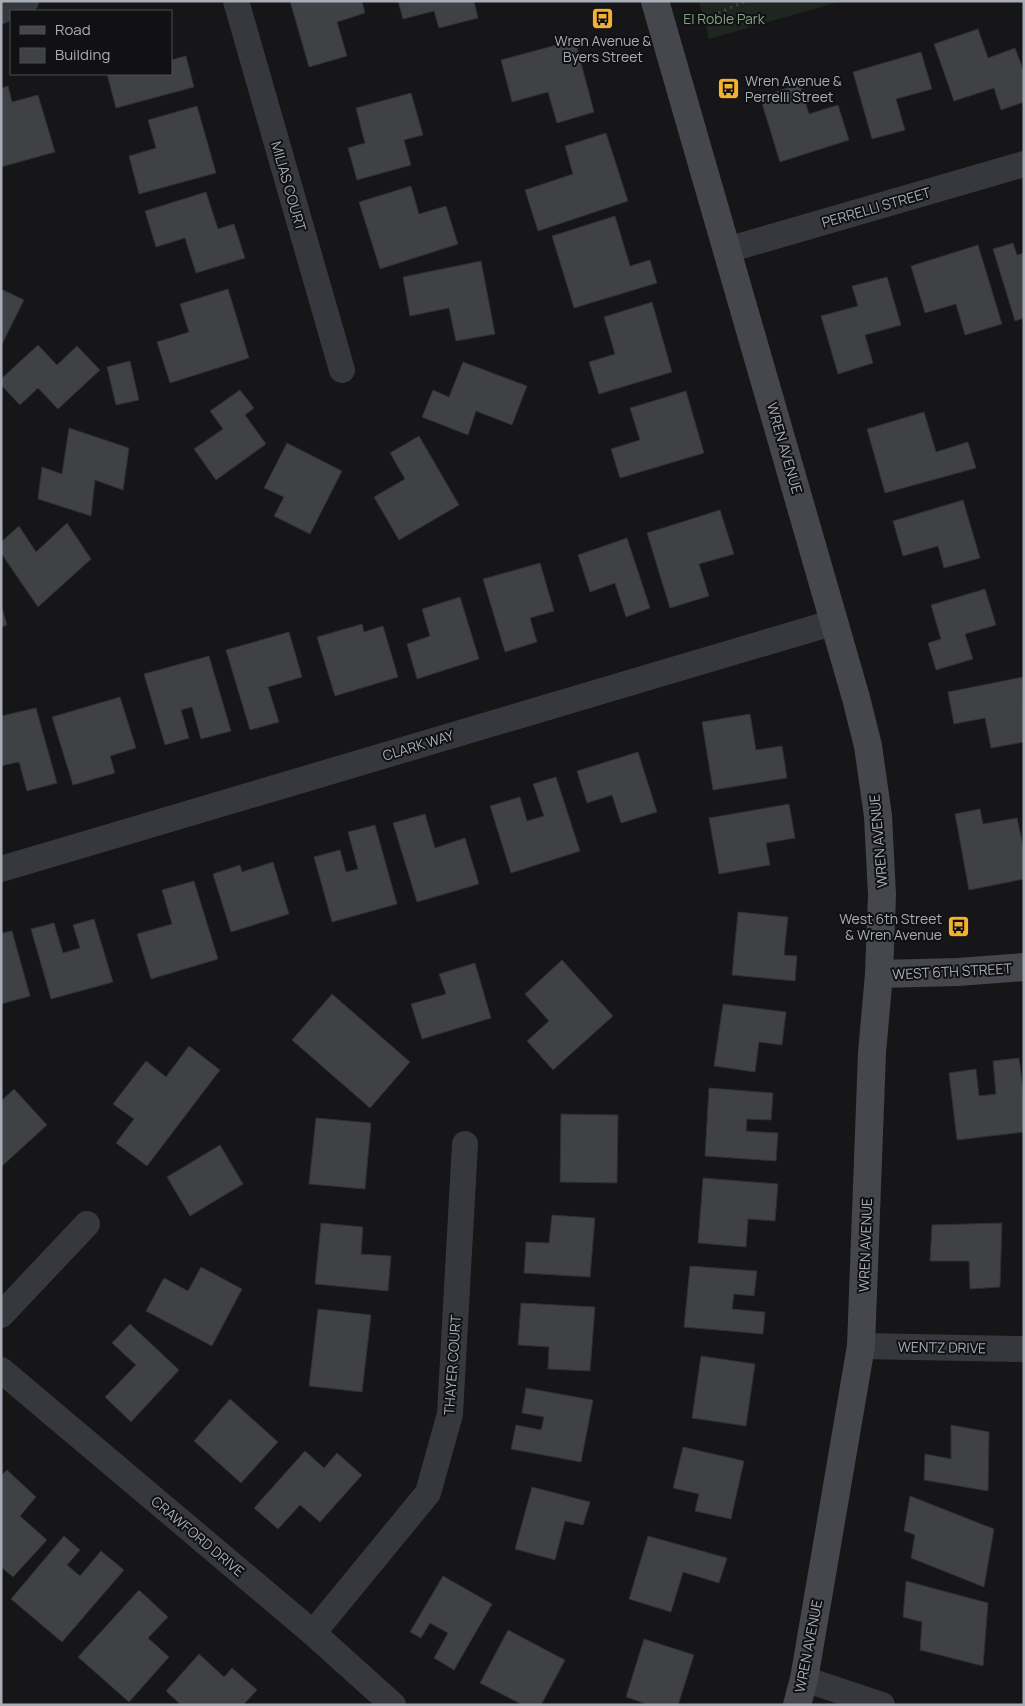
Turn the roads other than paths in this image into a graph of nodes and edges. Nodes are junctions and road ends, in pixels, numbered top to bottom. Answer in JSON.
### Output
{"nodes":[{"id":1,"x":26,"y":1,"type":"edge"},
{"id":2,"x":236,"y":1,"type":"edge"},
{"id":3,"x":655,"y":1,"type":"edge"},
{"id":4,"x":1,"y":11,"type":"edge"},
{"id":5,"x":1024,"y":164,"type":"edge"},
{"id":6,"x":727,"y":250,"type":"junction"},
{"id":7,"x":342,"y":370,"type":"dead end"},
{"id":8,"x":835,"y":622,"type":"junction"},
{"id":9,"x":1,"y":869,"type":"edge"},
{"id":10,"x":1024,"y":967,"type":"edge"},
{"id":11,"x":879,"y":974,"type":"junction"},
{"id":12,"x":465,"y":1144,"type":"dead end"},
{"id":13,"x":87,"y":1224,"type":"dead end"},
{"id":14,"x":1,"y":1315,"type":"edge"},
{"id":15,"x":861,"y":1346,"type":"junction"},
{"id":16,"x":1024,"y":1349,"type":"edge"},
{"id":17,"x":1,"y":1370,"type":"edge"},
{"id":18,"x":313,"y":1632,"type":"junction"},
{"id":19,"x":800,"y":1692,"type":"edge"},
{"id":20,"x":393,"y":1705,"type":"edge"},
{"id":21,"x":882,"y":1705,"type":"edge"}],
"edges":[{"from":1,"to":4,"type":"street"},
{"from":2,"to":7,"type":"street","name":"MILIAS COURT"},
{"from":3,"to":6,"type":"street","name":"WREN AVENUE"},
{"from":5,"to":6,"type":"street","name":"PERRELLI STREET"},
{"from":6,"to":8,"type":"street","name":"WREN AVENUE"},
{"from":8,"to":9,"type":"street","name":"CLARK WAY"},
{"from":8,"to":11,"type":"street","name":"WREN AVENUE"},
{"from":10,"to":11,"type":"street","name":"WEST 6TH STREET"},
{"from":11,"to":15,"type":"street","name":"WREN AVENUE"},
{"from":12,"to":18,"type":"street","name":"THAYER COURT"},
{"from":13,"to":14,"type":"street"},
{"from":15,"to":16,"type":"street","name":"WENTZ DRIVE"},
{"from":15,"to":19,"type":"street","name":"WREN AVENUE"},
{"from":17,"to":18,"type":"street","name":"CRAWFORD DRIVE"},
{"from":18,"to":20,"type":"street","name":"CRAWFORD DRIVE"},
{"from":19,"to":21,"type":"street"}]}
